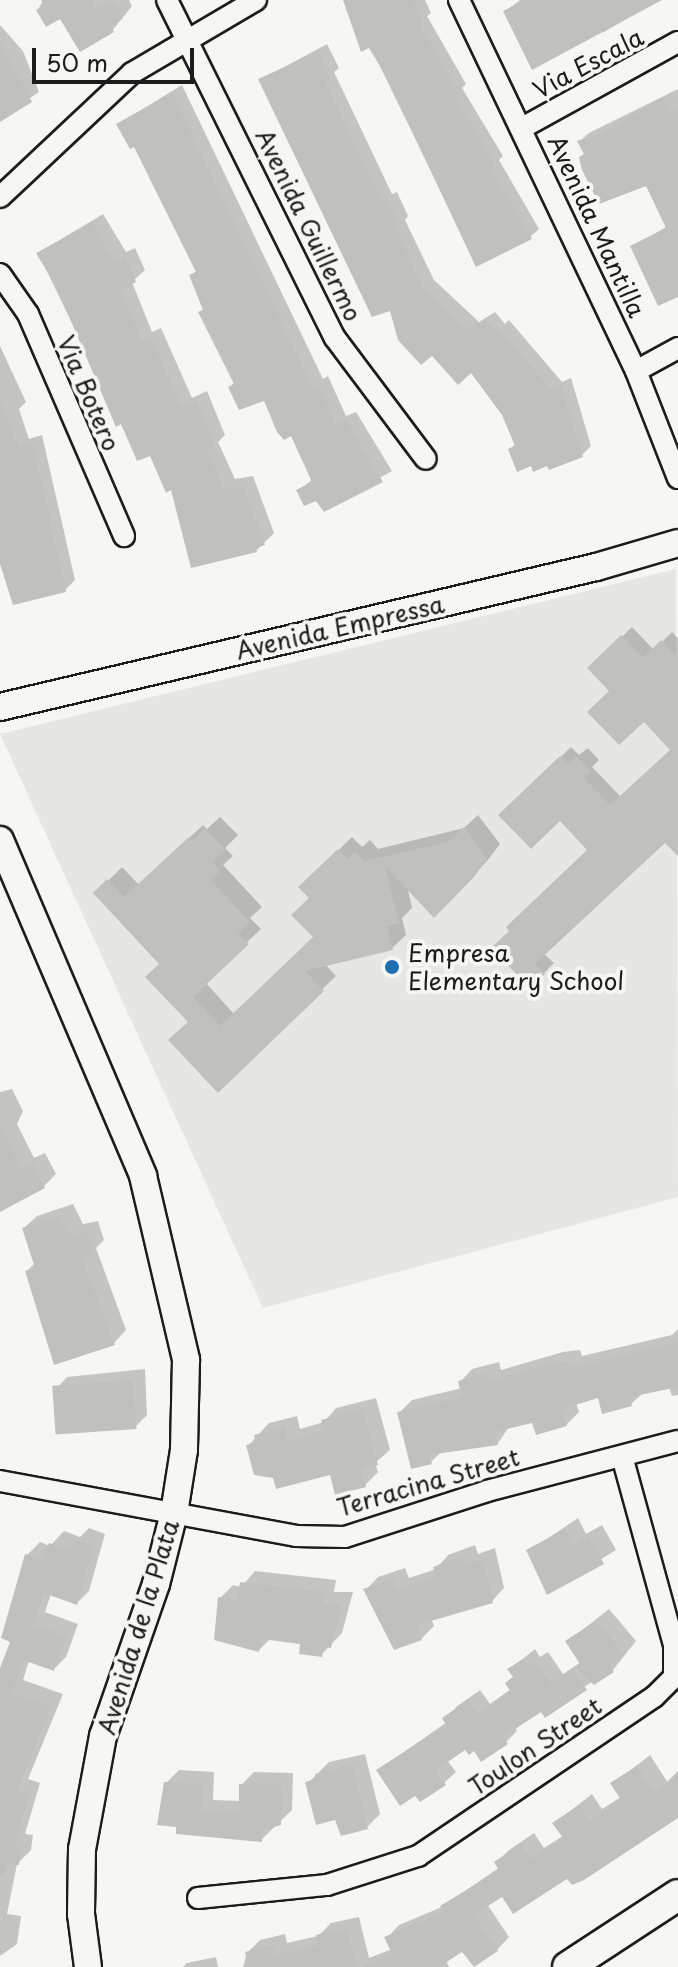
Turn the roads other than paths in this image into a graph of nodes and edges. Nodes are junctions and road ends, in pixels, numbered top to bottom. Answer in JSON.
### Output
{"nodes":[{"id":1,"x":167,"y":0,"type":"edge"},
{"id":2,"x":256,"y":0,"type":"edge"},
{"id":3,"x":459,"y":0,"type":"edge"},
{"id":4,"x":190,"y":39,"type":"junction"},
{"id":5,"x":678,"y":42,"type":"edge"},
{"id":6,"x":522,"y":128,"type":"junction"},
{"id":7,"x":0,"y":197,"type":"edge"},
{"id":8,"x":0,"y":274,"type":"edge"},
{"id":9,"x":678,"y":348,"type":"edge"},
{"id":10,"x":636,"y":371,"type":"junction"},
{"id":11,"x":426,"y":459,"type":"dead end"},
{"id":12,"x":678,"y":478,"type":"edge"},
{"id":13,"x":124,"y":536,"type":"dead end"},
{"id":14,"x":678,"y":543,"type":"edge"},
{"id":15,"x":0,"y":707,"type":"edge"},
{"id":16,"x":0,"y":840,"type":"edge"},
{"id":17,"x":678,"y":1441,"type":"edge"},
{"id":18,"x":622,"y":1456,"type":"junction"},
{"id":19,"x":0,"y":1481,"type":"edge"},
{"id":20,"x":174,"y":1513,"type":"junction"},
{"id":21,"x":678,"y":1895,"type":"edge"},
{"id":22,"x":198,"y":1898,"type":"dead end"},
{"id":23,"x":88,"y":1967,"type":"edge"},
{"id":24,"x":568,"y":1967,"type":"edge"}],
"edges":[{"from":1,"to":4,"type":"street","name":"Avenida Guillermo"},
{"from":2,"to":4,"type":"street"},
{"from":3,"to":6,"type":"street","name":"Avenida Mantilla"},
{"from":4,"to":7,"type":"street"},
{"from":4,"to":11,"type":"street","name":"Avenida Guillermo"},
{"from":5,"to":6,"type":"street","name":"Via Escala"},
{"from":6,"to":10,"type":"street","name":"Avenida Mantilla"},
{"from":8,"to":13,"type":"street","name":"Via Botero"},
{"from":9,"to":10,"type":"street"},
{"from":10,"to":12,"type":"street","name":"Avenida Mantilla"},
{"from":14,"to":15,"type":"street","name":"Avenida Empressa"},
{"from":16,"to":20,"type":"street","name":"Avenida de la Plata"},
{"from":17,"to":18,"type":"street","name":"Terracina Street"},
{"from":18,"to":20,"type":"street","name":"Terracina Street"},
{"from":18,"to":22,"type":"street","name":"Toulon Street"},
{"from":19,"to":20,"type":"street","name":"Terracina Street"},
{"from":20,"to":23,"type":"street","name":"Avenida de la Plata"},
{"from":21,"to":24,"type":"main road"}]}
